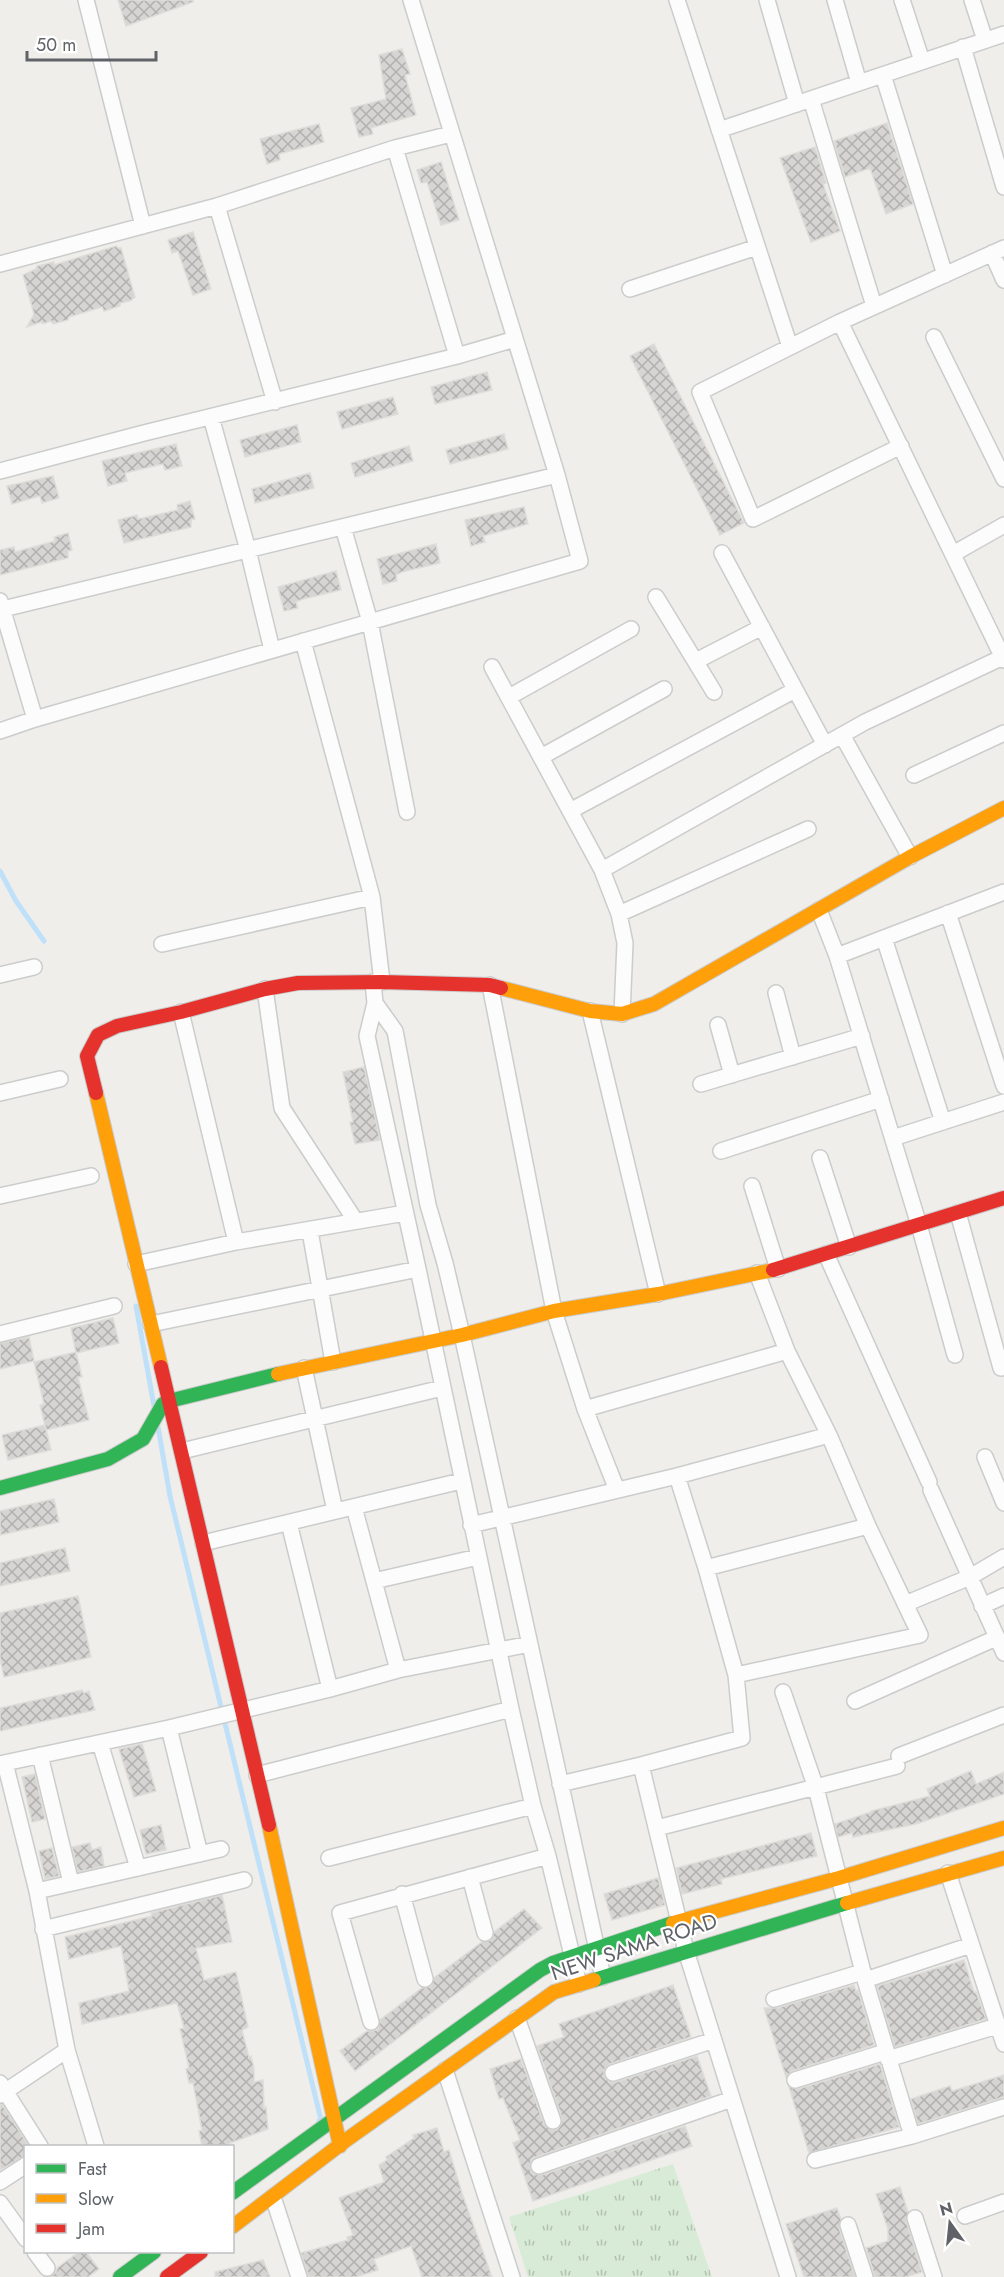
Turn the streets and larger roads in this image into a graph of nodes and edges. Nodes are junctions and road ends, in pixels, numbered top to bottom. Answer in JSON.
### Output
{"nodes":[{"id":1,"x":86,"y":0,"type":"edge"},
{"id":2,"x":411,"y":0,"type":"edge"},
{"id":3,"x":677,"y":0,"type":"edge"},
{"id":4,"x":767,"y":0,"type":"edge"},
{"id":5,"x":835,"y":0,"type":"edge"},
{"id":6,"x":902,"y":0,"type":"edge"},
{"id":7,"x":972,"y":0,"type":"edge"},
{"id":8,"x":1004,"y":34,"type":"edge"},
{"id":9,"x":985,"y":40,"type":"junction"},
{"id":10,"x":963,"y":47,"type":"junction"},
{"id":11,"x":922,"y":61,"type":"junction"},
{"id":12,"x":883,"y":75,"type":"junction"},
{"id":13,"x":859,"y":83,"type":"junction"},
{"id":14,"x":804,"y":102,"type":"junction"},
{"id":15,"x":720,"y":130,"type":"junction"},
{"id":16,"x":451,"y":134,"type":"junction"},
{"id":17,"x":395,"y":148,"type":"junction"},
{"id":18,"x":1004,"y":187,"type":"edge"},
{"id":19,"x":217,"y":206,"type":"junction"},
{"id":20,"x":143,"y":226,"type":"junction"},
{"id":21,"x":757,"y":247,"type":"junction"},
{"id":22,"x":998,"y":251,"type":"edge"},
{"id":23,"x":0,"y":264,"type":"edge"},
{"id":24,"x":945,"y":275,"type":"junction"},
{"id":25,"x":1004,"y":280,"type":"edge"},
{"id":26,"x":630,"y":289,"type":"dead end"},
{"id":27,"x":874,"y":306,"type":"junction"},
{"id":28,"x":840,"y":322,"type":"junction"},
{"id":29,"x":934,"y":337,"type":"dead end"},
{"id":30,"x":515,"y":339,"type":"junction"},
{"id":31,"x":790,"y":347,"type":"junction"},
{"id":32,"x":457,"y":356,"type":"junction"},
{"id":33,"x":275,"y":402,"type":"junction"},
{"id":34,"x":211,"y":417,"type":"junction"},
{"id":35,"x":901,"y":446,"type":"junction"},
{"id":36,"x":0,"y":471,"type":"edge"},
{"id":37,"x":557,"y":475,"type":"junction"},
{"id":38,"x":1004,"y":479,"type":"edge"},
{"id":39,"x":1004,"y":525,"type":"edge"},
{"id":40,"x":343,"y":527,"type":"junction"},
{"id":41,"x":248,"y":550,"type":"junction"},
{"id":42,"x":722,"y":554,"type":"dead end"},
{"id":43,"x":953,"y":554,"type":"junction"},
{"id":44,"x":656,"y":597,"type":"dead end"},
{"id":45,"x":2,"y":605,"type":"edge"},
{"id":46,"x":370,"y":622,"type":"junction"},
{"id":47,"x":762,"y":627,"type":"junction"},
{"id":48,"x":632,"y":629,"type":"dead end"},
{"id":49,"x":303,"y":641,"type":"junction"},
{"id":50,"x":272,"y":650,"type":"junction"},
{"id":51,"x":1003,"y":658,"type":"edge"},
{"id":52,"x":696,"y":662,"type":"junction"},
{"id":53,"x":492,"y":667,"type":"dead end"},
{"id":54,"x":664,"y":689,"type":"dead end"},
{"id":55,"x":795,"y":690,"type":"junction"},
{"id":56,"x":714,"y":692,"type":"dead end"},
{"id":57,"x":509,"y":697,"type":"junction"},
{"id":58,"x":35,"y":719,"type":"junction"},
{"id":59,"x":0,"y":731,"type":"edge"},
{"id":60,"x":1004,"y":733,"type":"edge"},
{"id":61,"x":842,"y":735,"type":"junction"},
{"id":62,"x":825,"y":745,"type":"junction"},
{"id":63,"x":541,"y":757,"type":"junction"},
{"id":64,"x":914,"y":775,"type":"dead end"},
{"id":65,"x":1004,"y":808,"type":"edge"},
{"id":66,"x":570,"y":811,"type":"junction"},
{"id":67,"x":407,"y":812,"type":"dead end"},
{"id":68,"x":808,"y":829,"type":"dead end"},
{"id":69,"x":910,"y":857,"type":"junction"},
{"id":70,"x":602,"y":870,"type":"junction"},
{"id":71,"x":1004,"y":892,"type":"edge"},
{"id":72,"x":372,"y":897,"type":"junction"},
{"id":73,"x":819,"y":910,"type":"junction"},
{"id":74,"x":948,"y":913,"type":"junction"},
{"id":75,"x":619,"y":915,"type":"junction"},
{"id":76,"x":884,"y":938,"type":"junction"},
{"id":77,"x":162,"y":944,"type":"dead end"},
{"id":78,"x":837,"y":956,"type":"junction"},
{"id":79,"x":34,"y":967,"type":"dead end"},
{"id":80,"x":0,"y":975,"type":"edge"},
{"id":81,"x":377,"y":982,"type":"junction"},
{"id":82,"x":490,"y":985,"type":"junction"},
{"id":83,"x":265,"y":989,"type":"junction"},
{"id":84,"x":776,"y":993,"type":"dead end"},
{"id":85,"x":375,"y":1004,"type":"junction"},
{"id":86,"x":590,"y":1011,"type":"junction"},
{"id":87,"x":181,"y":1012,"type":"junction"},
{"id":88,"x":622,"y":1014,"type":"junction"},
{"id":89,"x":718,"y":1025,"type":"dead end"},
{"id":90,"x":862,"y":1036,"type":"junction"},
{"id":91,"x":793,"y":1057,"type":"junction"},
{"id":92,"x":732,"y":1075,"type":"junction"},
{"id":93,"x":60,"y":1079,"type":"dead end"},
{"id":94,"x":701,"y":1084,"type":"dead end"},
{"id":95,"x":1004,"y":1086,"type":"edge"},
{"id":96,"x":0,"y":1093,"type":"edge"},
{"id":97,"x":881,"y":1099,"type":"junction"},
{"id":98,"x":1004,"y":1102,"type":"edge"},
{"id":99,"x":943,"y":1122,"type":"junction"},
{"id":100,"x":893,"y":1138,"type":"junction"},
{"id":101,"x":722,"y":1152,"type":"dead end"},
{"id":102,"x":820,"y":1158,"type":"dead end"},
{"id":103,"x":91,"y":1176,"type":"dead end"},
{"id":104,"x":752,"y":1186,"type":"dead end"},
{"id":105,"x":0,"y":1196,"type":"edge"},
{"id":106,"x":1004,"y":1198,"type":"edge"},
{"id":107,"x":405,"y":1212,"type":"junction"},
{"id":108,"x":957,"y":1213,"type":"junction"},
{"id":109,"x":355,"y":1220,"type":"junction"},
{"id":110,"x":919,"y":1225,"type":"junction"},
{"id":111,"x":310,"y":1231,"type":"junction"},
{"id":112,"x":236,"y":1242,"type":"junction"},
{"id":113,"x":849,"y":1247,"type":"junction"},
{"id":114,"x":826,"y":1254,"type":"junction"},
{"id":115,"x":136,"y":1264,"type":"junction"},
{"id":116,"x":418,"y":1269,"type":"junction"},
{"id":117,"x":778,"y":1269,"type":"junction"},
{"id":118,"x":757,"y":1273,"type":"junction"},
{"id":119,"x":319,"y":1289,"type":"junction"},
{"id":120,"x":658,"y":1294,"type":"junction"},
{"id":121,"x":114,"y":1306,"type":"dead end"},
{"id":122,"x":554,"y":1311,"type":"junction"},
{"id":123,"x":151,"y":1324,"type":"junction"},
{"id":124,"x":0,"y":1334,"type":"edge"},
{"id":125,"x":462,"y":1335,"type":"junction"},
{"id":126,"x":434,"y":1341,"type":"junction"},
{"id":127,"x":787,"y":1351,"type":"junction"},
{"id":128,"x":955,"y":1355,"type":"dead end"},
{"id":129,"x":333,"y":1362,"type":"junction"},
{"id":130,"x":304,"y":1368,"type":"junction"},
{"id":131,"x":1001,"y":1368,"type":"dead end"},
{"id":132,"x":442,"y":1388,"type":"junction"},
{"id":133,"x":166,"y":1402,"type":"junction"},
{"id":134,"x":585,"y":1409,"type":"junction"},
{"id":135,"x":315,"y":1418,"type":"junction"},
{"id":136,"x":830,"y":1435,"type":"junction"},
{"id":137,"x":182,"y":1451,"type":"junction"},
{"id":138,"x":985,"y":1457,"type":"dead end"},
{"id":139,"x":677,"y":1476,"type":"junction"},
{"id":140,"x":462,"y":1482,"type":"junction"},
{"id":141,"x":0,"y":1488,"type":"edge"},
{"id":142,"x":616,"y":1490,"type":"junction"},
{"id":143,"x":1004,"y":1503,"type":"edge"},
{"id":144,"x":354,"y":1507,"type":"junction"},
{"id":145,"x":335,"y":1511,"type":"junction"},
{"id":146,"x":502,"y":1519,"type":"junction"},
{"id":147,"x":289,"y":1523,"type":"junction"},
{"id":148,"x":471,"y":1525,"type":"junction"},
{"id":149,"x":867,"y":1526,"type":"junction"},
{"id":150,"x":203,"y":1543,"type":"junction"},
{"id":151,"x":478,"y":1557,"type":"junction"},
{"id":152,"x":1004,"y":1557,"type":"edge"},
{"id":153,"x":706,"y":1568,"type":"junction"},
{"id":154,"x":969,"y":1577,"type":"junction"},
{"id":155,"x":374,"y":1581,"type":"junction"},
{"id":156,"x":1004,"y":1596,"type":"edge"},
{"id":157,"x":905,"y":1604,"type":"junction"},
{"id":158,"x":982,"y":1606,"type":"junction"},
{"id":159,"x":996,"y":1638,"type":"junction"},
{"id":160,"x":530,"y":1644,"type":"junction"},
{"id":161,"x":499,"y":1651,"type":"junction"},
{"id":162,"x":1004,"y":1653,"type":"edge"},
{"id":163,"x":398,"y":1670,"type":"junction"},
{"id":164,"x":736,"y":1675,"type":"junction"},
{"id":165,"x":330,"y":1689,"type":"junction"},
{"id":166,"x":783,"y":1692,"type":"dead end"},
{"id":167,"x":855,"y":1701,"type":"dead end"},
{"id":168,"x":511,"y":1709,"type":"junction"},
{"id":169,"x":237,"y":1710,"type":"junction"},
{"id":170,"x":1004,"y":1714,"type":"edge"},
{"id":171,"x":169,"y":1728,"type":"junction"},
{"id":172,"x":100,"y":1743,"type":"junction"},
{"id":173,"x":40,"y":1755,"type":"junction"},
{"id":174,"x":2,"y":1763,"type":"edge"},
{"id":175,"x":641,"y":1765,"type":"junction"},
{"id":176,"x":257,"y":1775,"type":"junction"},
{"id":177,"x":560,"y":1784,"type":"junction"},
{"id":178,"x":816,"y":1788,"type":"junction"},
{"id":179,"x":533,"y":1806,"type":"junction"},
{"id":180,"x":657,"y":1828,"type":"junction"},
{"id":181,"x":1004,"y":1828,"type":"edge"},
{"id":182,"x":220,"y":1849,"type":"dead end"},
{"id":183,"x":200,"y":1854,"type":"junction"},
{"id":184,"x":548,"y":1856,"type":"junction"},
{"id":185,"x":329,"y":1858,"type":"dead end"},
{"id":186,"x":1004,"y":1858,"type":"edge"},
{"id":187,"x":138,"y":1868,"type":"junction"},
{"id":188,"x":948,"y":1873,"type":"junction"},
{"id":189,"x":470,"y":1877,"type":"junction"},
{"id":190,"x":839,"y":1878,"type":"junction"},
{"id":191,"x":244,"y":1880,"type":"dead end"},
{"id":192,"x":72,"y":1883,"type":"junction"},
{"id":193,"x":37,"y":1891,"type":"junction"},
{"id":194,"x":402,"y":1894,"type":"junction"},
{"id":195,"x":846,"y":1903,"type":"junction"},
{"id":196,"x":680,"y":1921,"type":"junction"},
{"id":197,"x":43,"y":1929,"type":"junction"},
{"id":198,"x":485,"y":1933,"type":"dead end"},
{"id":199,"x":971,"y":1945,"type":"junction"},
{"id":200,"x":597,"y":1947,"type":"junction"},
{"id":201,"x":686,"y":1951,"type":"junction"},
{"id":202,"x":572,"y":1956,"type":"junction"},
{"id":203,"x":863,"y":1976,"type":"junction"},
{"id":204,"x":603,"y":1977,"type":"junction"},
{"id":205,"x":424,"y":1979,"type":"dead end"},
{"id":206,"x":579,"y":1984,"type":"junction"},
{"id":207,"x":774,"y":1999,"type":"dead end"},
{"id":208,"x":997,"y":1999,"type":"edge"},
{"id":209,"x":517,"y":2018,"type":"junction"},
{"id":210,"x":371,"y":2022,"type":"dead end"},
{"id":211,"x":997,"y":2026,"type":"junction"},
{"id":212,"x":714,"y":2040,"type":"junction"},
{"id":213,"x":1004,"y":2044,"type":"edge"},
{"id":214,"x":67,"y":2050,"type":"junction"},
{"id":215,"x":887,"y":2055,"type":"junction"},
{"id":216,"x":445,"y":2070,"type":"junction"},
{"id":217,"x":613,"y":2073,"type":"dead end"},
{"id":218,"x":795,"y":2080,"type":"dead end"},
{"id":219,"x":2,"y":2089,"type":"edge"},
{"id":220,"x":732,"y":2099,"type":"junction"},
{"id":221,"x":1004,"y":2107,"type":"edge"},
{"id":222,"x":334,"y":2118,"type":"junction"},
{"id":223,"x":553,"y":2121,"type":"dead end"},
{"id":224,"x":912,"y":2136,"type":"junction"},
{"id":225,"x":39,"y":2145,"type":"edge"},
{"id":226,"x":96,"y":2145,"type":"edge"},
{"id":227,"x":340,"y":2146,"type":"junction"},
{"id":228,"x":815,"y":2160,"type":"dead end"},
{"id":229,"x":24,"y":2166,"type":"edge"},
{"id":230,"x":539,"y":2166,"type":"dead end"},
{"id":231,"x":0,"y":2182,"type":"edge"},
{"id":232,"x":234,"y":2192,"type":"edge"},
{"id":233,"x":273,"y":2197,"type":"junction"},
{"id":234,"x":1004,"y":2202,"type":"edge"},
{"id":235,"x":0,"y":2204,"type":"edge"},
{"id":236,"x":965,"y":2216,"type":"dead end"},
{"id":237,"x":915,"y":2218,"type":"dead end"},
{"id":238,"x":848,"y":2225,"type":"dead end"},
{"id":239,"x":234,"y":2226,"type":"edge"},
{"id":240,"x":24,"y":2236,"type":"edge"},
{"id":241,"x":36,"y":2253,"type":"edge"},
{"id":242,"x":128,"y":2253,"type":"edge"},
{"id":243,"x":153,"y":2253,"type":"edge"},
{"id":244,"x":200,"y":2253,"type":"edge"},
{"id":245,"x":47,"y":2268,"type":"dead end"},
{"id":246,"x":129,"y":2274,"type":"edge"},
{"id":247,"x":167,"y":2277,"type":"edge"},
{"id":248,"x":299,"y":2277,"type":"edge"},
{"id":249,"x":512,"y":2277,"type":"edge"},
{"id":250,"x":788,"y":2277,"type":"edge"},
{"id":251,"x":865,"y":2277,"type":"edge"},
{"id":252,"x":934,"y":2277,"type":"edge"}],
"edges":[{"from":1,"to":20,"type":"street"},
{"from":2,"to":16,"type":"street"},
{"from":3,"to":15,"type":"street"},
{"from":4,"to":14,"type":"street"},
{"from":5,"to":13,"type":"street"},
{"from":6,"to":11,"type":"street"},
{"from":7,"to":9,"type":"street"},
{"from":8,"to":9,"type":"street"},
{"from":9,"to":10,"type":"street"},
{"from":10,"to":11,"type":"street"},
{"from":10,"to":18,"type":"street"},
{"from":11,"to":12,"type":"street"},
{"from":12,"to":13,"type":"street"},
{"from":12,"to":24,"type":"street"},
{"from":13,"to":14,"type":"street"},
{"from":14,"to":15,"type":"street"},
{"from":14,"to":27,"type":"street"},
{"from":15,"to":21,"type":"street"},
{"from":16,"to":17,"type":"street"},
{"from":16,"to":30,"type":"street"},
{"from":17,"to":19,"type":"street"},
{"from":17,"to":32,"type":"street"},
{"from":19,"to":20,"type":"street"},
{"from":19,"to":33,"type":"street"},
{"from":20,"to":23,"type":"street"},
{"from":21,"to":26,"type":"street"},
{"from":21,"to":31,"type":"street"},
{"from":22,"to":24,"type":"street"},
{"from":22,"to":25,"type":"street"},
{"from":24,"to":27,"type":"street"},
{"from":27,"to":28,"type":"street"},
{"from":28,"to":31,"type":"street"},
{"from":28,"to":35,"type":"street"},
{"from":29,"to":38,"type":"street"},
{"from":30,"to":32,"type":"street"},
{"from":30,"to":37,"type":"street"},
{"from":31,"to":35,"type":"street"},
{"from":32,"to":33,"type":"street"},
{"from":33,"to":34,"type":"street"},
{"from":34,"to":36,"type":"street"},
{"from":34,"to":41,"type":"street"},
{"from":35,"to":43,"type":"street"},
{"from":37,"to":40,"type":"street"},
{"from":37,"to":46,"type":"street"},
{"from":39,"to":43,"type":"street"},
{"from":40,"to":41,"type":"street"},
{"from":40,"to":46,"type":"street"},
{"from":41,"to":45,"type":"street"},
{"from":41,"to":50,"type":"street"},
{"from":42,"to":47,"type":"street"},
{"from":43,"to":51,"type":"street"},
{"from":44,"to":52,"type":"street"},
{"from":45,"to":58,"type":"street"},
{"from":46,"to":49,"type":"street"},
{"from":46,"to":67,"type":"street"},
{"from":47,"to":52,"type":"street"},
{"from":47,"to":55,"type":"street"},
{"from":48,"to":57,"type":"street"},
{"from":49,"to":50,"type":"street"},
{"from":49,"to":72,"type":"street"},
{"from":50,"to":58,"type":"street"},
{"from":51,"to":61,"type":"street"},
{"from":52,"to":56,"type":"street"},
{"from":53,"to":57,"type":"street"},
{"from":54,"to":63,"type":"street"},
{"from":55,"to":62,"type":"street"},
{"from":55,"to":66,"type":"street"},
{"from":57,"to":63,"type":"street"},
{"from":58,"to":59,"type":"street"},
{"from":60,"to":64,"type":"street"},
{"from":61,"to":62,"type":"street"},
{"from":61,"to":69,"type":"street"},
{"from":62,"to":70,"type":"street"},
{"from":63,"to":66,"type":"street"},
{"from":65,"to":69,"type":"street"},
{"from":66,"to":70,"type":"street"},
{"from":68,"to":75,"type":"street"},
{"from":69,"to":73,"type":"street"},
{"from":70,"to":75,"type":"street"},
{"from":71,"to":74,"type":"street"},
{"from":72,"to":77,"type":"street"},
{"from":72,"to":81,"type":"street"},
{"from":73,"to":78,"type":"street"},
{"from":73,"to":88,"type":"street"},
{"from":74,"to":76,"type":"street"},
{"from":74,"to":95,"type":"street"},
{"from":75,"to":88,"type":"street"},
{"from":76,"to":78,"type":"street"},
{"from":76,"to":99,"type":"street"},
{"from":78,"to":90,"type":"street"},
{"from":79,"to":80,"type":"street"},
{"from":81,"to":82,"type":"street"},
{"from":81,"to":83,"type":"street"},
{"from":81,"to":85,"type":"street"},
{"from":82,"to":86,"type":"street"},
{"from":82,"to":122,"type":"street"},
{"from":83,"to":87,"type":"street"},
{"from":83,"to":109,"type":"street"},
{"from":84,"to":91,"type":"street"},
{"from":85,"to":107,"type":"street"},
{"from":85,"to":125,"type":"street"},
{"from":86,"to":88,"type":"street"},
{"from":86,"to":120,"type":"street"},
{"from":87,"to":112,"type":"street"},
{"from":87,"to":115,"type":"street"},
{"from":89,"to":92,"type":"street"},
{"from":90,"to":91,"type":"street"},
{"from":90,"to":97,"type":"street"},
{"from":91,"to":92,"type":"street"},
{"from":92,"to":94,"type":"street"},
{"from":93,"to":96,"type":"street"},
{"from":97,"to":100,"type":"street"},
{"from":97,"to":101,"type":"street"},
{"from":98,"to":99,"type":"street"},
{"from":99,"to":100,"type":"street"},
{"from":100,"to":110,"type":"street"},
{"from":102,"to":113,"type":"street"},
{"from":103,"to":105,"type":"street"},
{"from":104,"to":117,"type":"street"},
{"from":106,"to":108,"type":"street"},
{"from":107,"to":109,"type":"street"},
{"from":107,"to":116,"type":"street"},
{"from":108,"to":110,"type":"street"},
{"from":108,"to":131,"type":"street"},
{"from":109,"to":111,"type":"street"},
{"from":110,"to":113,"type":"street"},
{"from":110,"to":128,"type":"street"},
{"from":111,"to":112,"type":"street"},
{"from":111,"to":119,"type":"street"},
{"from":112,"to":115,"type":"street"},
{"from":113,"to":114,"type":"street"},
{"from":114,"to":117,"type":"street"},
{"from":114,"to":154,"type":"street"},
{"from":115,"to":123,"type":"street"},
{"from":116,"to":119,"type":"street"},
{"from":116,"to":126,"type":"street"},
{"from":117,"to":118,"type":"street"},
{"from":118,"to":120,"type":"street"},
{"from":118,"to":127,"type":"street"},
{"from":119,"to":123,"type":"street"},
{"from":119,"to":129,"type":"street"},
{"from":120,"to":122,"type":"street"},
{"from":121,"to":124,"type":"street"},
{"from":122,"to":125,"type":"street"},
{"from":122,"to":134,"type":"street"},
{"from":123,"to":133,"type":"street"},
{"from":125,"to":126,"type":"street"},
{"from":125,"to":146,"type":"street"},
{"from":126,"to":129,"type":"street"},
{"from":126,"to":132,"type":"street"},
{"from":127,"to":134,"type":"street"},
{"from":127,"to":136,"type":"street"},
{"from":129,"to":130,"type":"street"},
{"from":130,"to":133,"type":"street"},
{"from":130,"to":135,"type":"street"},
{"from":132,"to":135,"type":"street"},
{"from":132,"to":140,"type":"street"},
{"from":133,"to":137,"type":"street"},
{"from":133,"to":141,"type":"street"},
{"from":134,"to":142,"type":"street"},
{"from":135,"to":137,"type":"street"},
{"from":135,"to":145,"type":"street"},
{"from":136,"to":139,"type":"street"},
{"from":136,"to":149,"type":"street"},
{"from":137,"to":150,"type":"street"},
{"from":138,"to":143,"type":"street"},
{"from":139,"to":142,"type":"street"},
{"from":139,"to":153,"type":"street"},
{"from":140,"to":144,"type":"street"},
{"from":140,"to":148,"type":"street"},
{"from":142,"to":146,"type":"street"},
{"from":144,"to":145,"type":"street"},
{"from":144,"to":155,"type":"street"},
{"from":145,"to":147,"type":"street"},
{"from":146,"to":148,"type":"street"},
{"from":146,"to":160,"type":"street"},
{"from":147,"to":150,"type":"street"},
{"from":147,"to":165,"type":"street"},
{"from":148,"to":151,"type":"street"},
{"from":149,"to":153,"type":"street"},
{"from":149,"to":157,"type":"street"},
{"from":150,"to":169,"type":"street"},
{"from":151,"to":155,"type":"street"},
{"from":151,"to":161,"type":"street"},
{"from":152,"to":154,"type":"street"},
{"from":153,"to":164,"type":"street"},
{"from":154,"to":157,"type":"street"},
{"from":154,"to":158,"type":"street"},
{"from":155,"to":163,"type":"street"},
{"from":156,"to":158,"type":"street"},
{"from":157,"to":164,"type":"street"},
{"from":158,"to":159,"type":"street"},
{"from":159,"to":162,"type":"street"},
{"from":159,"to":167,"type":"street"},
{"from":160,"to":161,"type":"street"},
{"from":160,"to":177,"type":"street"},
{"from":161,"to":163,"type":"street"},
{"from":161,"to":168,"type":"street"},
{"from":163,"to":165,"type":"street"},
{"from":164,"to":175,"type":"street"},
{"from":165,"to":169,"type":"street"},
{"from":166,"to":178,"type":"street"},
{"from":168,"to":176,"type":"street"},
{"from":168,"to":179,"type":"street"},
{"from":169,"to":171,"type":"street"},
{"from":169,"to":176,"type":"street"},
{"from":170,"to":178,"type":"street"},
{"from":171,"to":172,"type":"street"},
{"from":171,"to":183,"type":"street"},
{"from":172,"to":173,"type":"street"},
{"from":172,"to":187,"type":"street"},
{"from":173,"to":174,"type":"street"},
{"from":173,"to":192,"type":"street"},
{"from":174,"to":193,"type":"street"},
{"from":175,"to":177,"type":"street"},
{"from":175,"to":180,"type":"street"},
{"from":176,"to":222,"type":"street"},
{"from":177,"to":200,"type":"street"},
{"from":178,"to":180,"type":"street"},
{"from":178,"to":190,"type":"street"},
{"from":179,"to":184,"type":"street"},
{"from":179,"to":185,"type":"street"},
{"from":180,"to":196,"type":"street"},
{"from":181,"to":190,"type":"street","name":"NEW SAMA ROAD"},
{"from":182,"to":183,"type":"street"},
{"from":183,"to":187,"type":"street"},
{"from":184,"to":189,"type":"street"},
{"from":184,"to":202,"type":"street"},
{"from":186,"to":188,"type":"street","name":"NEW SAMA ROAD"},
{"from":187,"to":192,"type":"street"},
{"from":188,"to":195,"type":"street","name":"NEW SAMA ROAD"},
{"from":188,"to":199,"type":"street"},
{"from":189,"to":194,"type":"street"},
{"from":189,"to":198,"type":"street"},
{"from":190,"to":195,"type":"street"},
{"from":190,"to":196,"type":"street","name":"NEW SAMA ROAD"},
{"from":191,"to":197,"type":"street"},
{"from":192,"to":193,"type":"street"},
{"from":193,"to":197,"type":"street"},
{"from":194,"to":205,"type":"street"},
{"from":194,"to":210,"type":"street"},
{"from":195,"to":201,"type":"street","name":"NEW SAMA ROAD"},
{"from":195,"to":203,"type":"street"},
{"from":196,"to":200,"type":"street","name":"NEW SAMA ROAD"},
{"from":196,"to":201,"type":"street"},
{"from":197,"to":214,"type":"street"},
{"from":199,"to":203,"type":"street"},
{"from":199,"to":208,"type":"street"},
{"from":200,"to":202,"type":"street","name":"NEW SAMA ROAD"},
{"from":200,"to":204,"type":"street"},
{"from":201,"to":204,"type":"street","name":"NEW SAMA ROAD"},
{"from":201,"to":212,"type":"street"},
{"from":202,"to":206,"type":"street"},
{"from":202,"to":222,"type":"street","name":"NEW SAMA ROAD"},
{"from":203,"to":207,"type":"street"},
{"from":203,"to":215,"type":"street"},
{"from":204,"to":206,"type":"street","name":"NEW SAMA ROAD"},
{"from":206,"to":209,"type":"street","name":"NEW SAMA ROAD"},
{"from":208,"to":211,"type":"street"},
{"from":209,"to":216,"type":"street","name":"NEW SAMA ROAD"},
{"from":209,"to":223,"type":"street"},
{"from":211,"to":213,"type":"street"},
{"from":211,"to":215,"type":"street"},
{"from":212,"to":217,"type":"street"},
{"from":212,"to":220,"type":"street"},
{"from":214,"to":219,"type":"street"},
{"from":214,"to":226,"type":"street"},
{"from":215,"to":218,"type":"street"},
{"from":215,"to":224,"type":"street"},
{"from":216,"to":227,"type":"street","name":"NEW SAMA ROAD"},
{"from":216,"to":249,"type":"street"},
{"from":219,"to":225,"type":"street"},
{"from":220,"to":230,"type":"street"},
{"from":220,"to":250,"type":"street"},
{"from":221,"to":224,"type":"street"},
{"from":222,"to":227,"type":"street"},
{"from":222,"to":232,"type":"street","name":"NEW SAMA ROAD"},
{"from":224,"to":228,"type":"street"},
{"from":227,"to":233,"type":"street","name":"NEW SAMA ROAD"},
{"from":229,"to":231,"type":"street"},
{"from":233,"to":239,"type":"street","name":"NEW SAMA ROAD"},
{"from":233,"to":248,"type":"street"},
{"from":234,"to":236,"type":"street"},
{"from":235,"to":240,"type":"street"},
{"from":237,"to":252,"type":"street"},
{"from":238,"to":251,"type":"street"},
{"from":241,"to":245,"type":"street"},
{"from":242,"to":246,"type":"street"},
{"from":243,"to":246,"type":"street"},
{"from":244,"to":247,"type":"street"}]}
